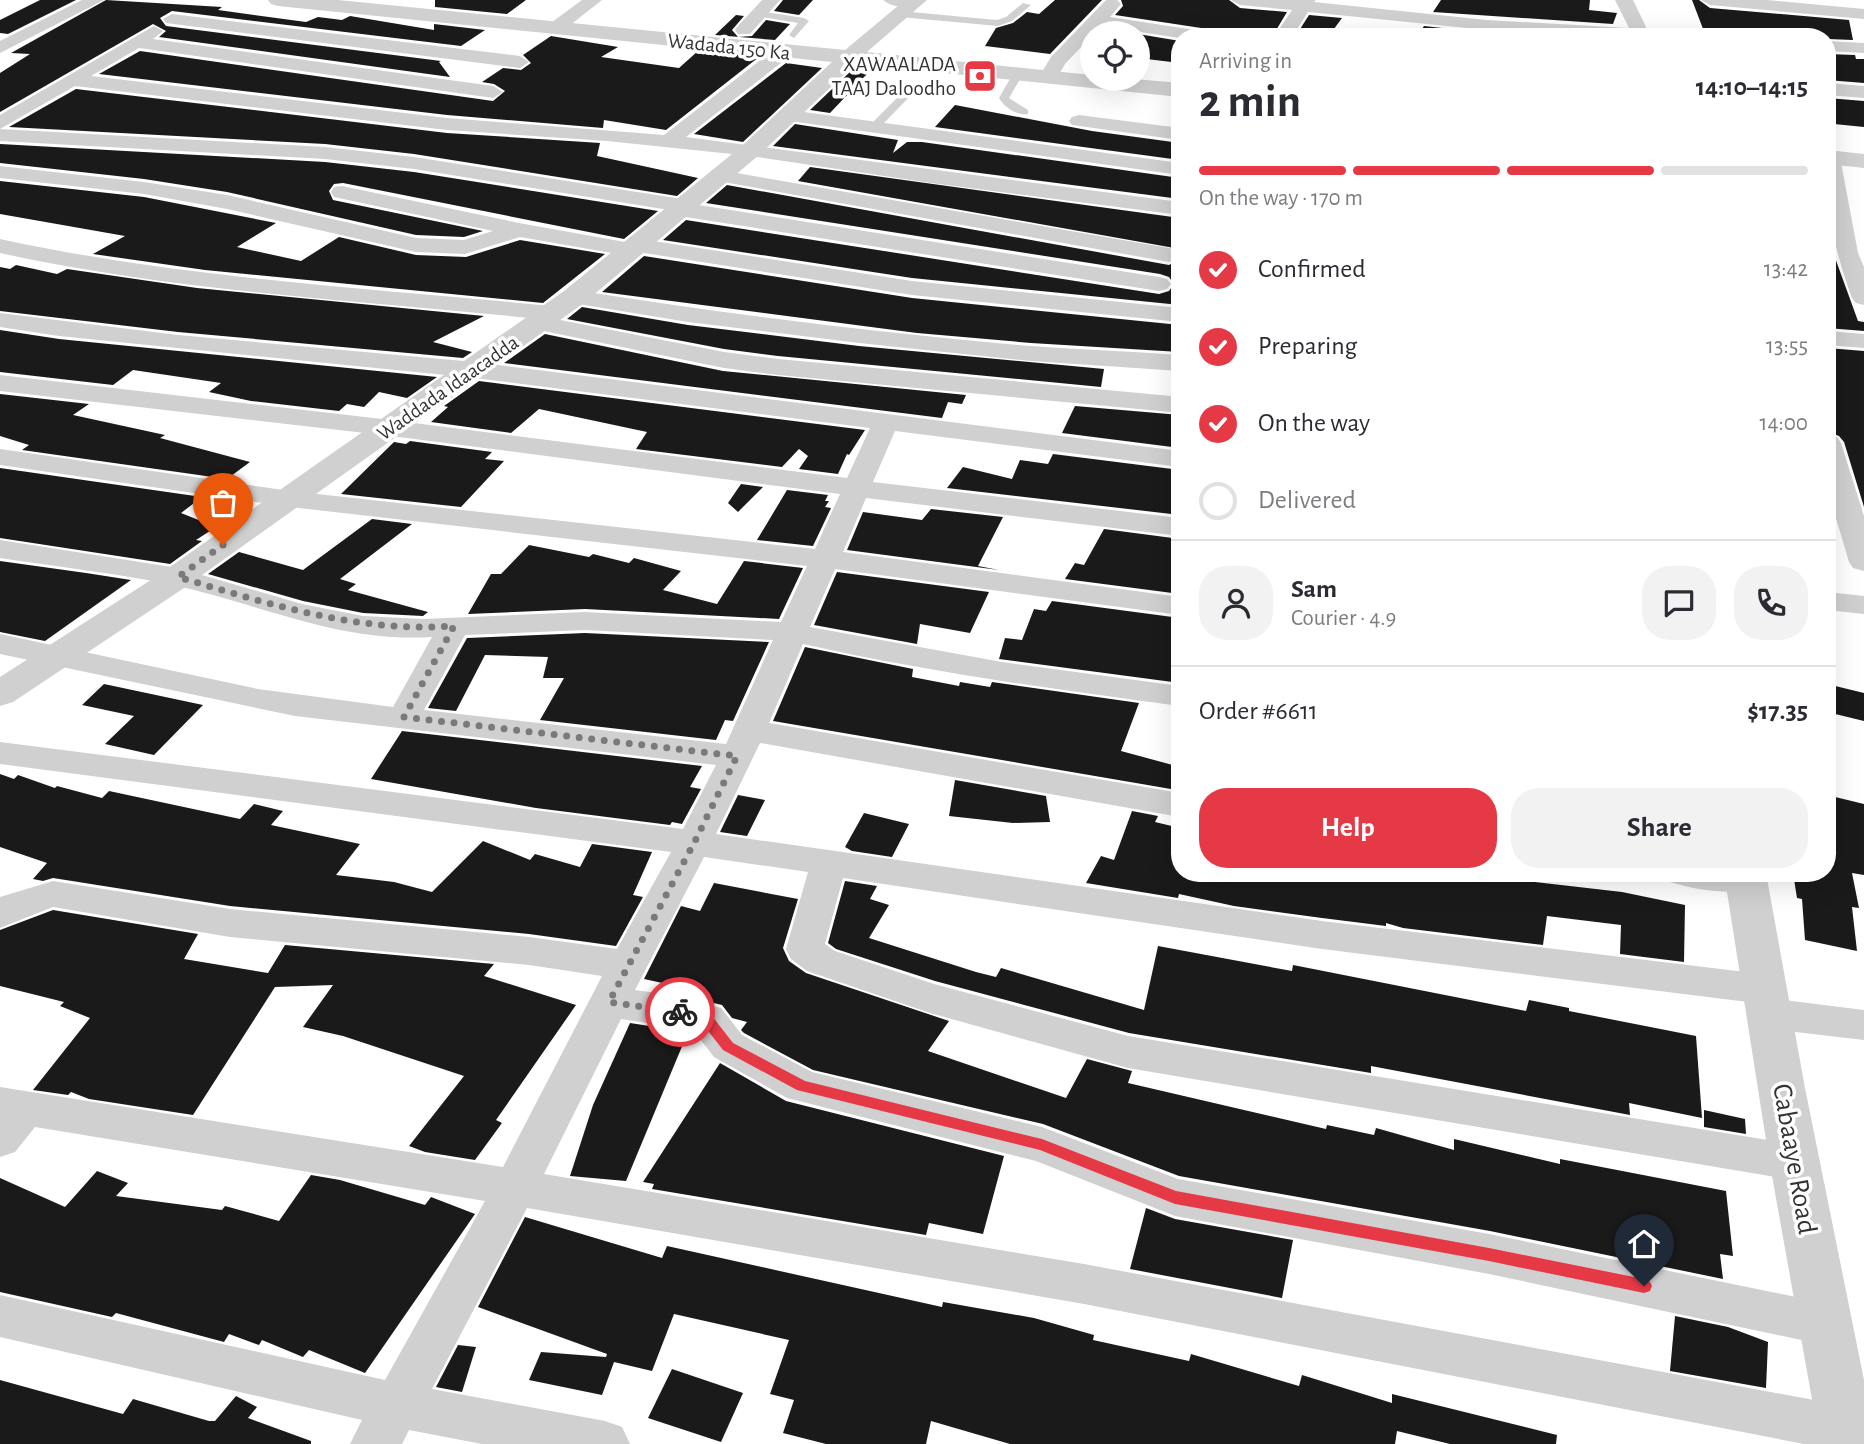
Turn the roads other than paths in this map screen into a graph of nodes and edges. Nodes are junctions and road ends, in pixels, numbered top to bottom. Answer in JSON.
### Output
{"nodes":[{"id":1,"x":95,"y":0,"type":"edge"},
{"id":2,"x":278,"y":0,"type":"edge"},
{"id":3,"x":436,"y":0,"type":"edge"},
{"id":4,"x":593,"y":0,"type":"edge"},
{"id":5,"x":771,"y":0,"type":"edge"},
{"id":6,"x":1116,"y":0,"type":"edge"},
{"id":7,"x":1240,"y":0,"type":"edge"},
{"id":8,"x":1624,"y":0,"type":"edge"},
{"id":9,"x":1710,"y":0,"type":"edge"},
{"id":10,"x":906,"y":4,"type":"edge"},
{"id":11,"x":1304,"y":4,"type":"edge"},
{"id":12,"x":1026,"y":5,"type":"dead end"},
{"id":13,"x":193,"y":6,"type":"dead end"},
{"id":14,"x":1861,"y":11,"type":"edge"},
{"id":15,"x":576,"y":14,"type":"junction"},
{"id":16,"x":758,"y":14,"type":"junction"},
{"id":17,"x":172,"y":19,"type":"junction"},
{"id":18,"x":1097,"y":20,"type":"junction"},
{"id":19,"x":1289,"y":28,"type":"edge"},
{"id":20,"x":1468,"y":28,"type":"edge"},
{"id":21,"x":1638,"y":28,"type":"edge"},
{"id":22,"x":554,"y":29,"type":"junction"},
{"id":23,"x":744,"y":30,"type":"junction"},
{"id":24,"x":1171,"y":31,"type":"edge"},
{"id":25,"x":135,"y":42,"type":"junction"},
{"id":26,"x":789,"y":44,"type":"junction"},
{"id":27,"x":1836,"y":46,"type":"edge"},
{"id":28,"x":0,"y":48,"type":"edge"},
{"id":29,"x":1864,"y":48,"type":"edge"},
{"id":30,"x":856,"y":50,"type":"junction"},
{"id":31,"x":520,"y":62,"type":"dead end"},
{"id":32,"x":1080,"y":66,"type":"edge"},
{"id":33,"x":1053,"y":69,"type":"junction"},
{"id":34,"x":1150,"y":70,"type":"edge"},
{"id":35,"x":1171,"y":72,"type":"edge"},
{"id":36,"x":1018,"y":74,"type":"junction"},
{"id":37,"x":73,"y":80,"type":"junction"},
{"id":38,"x":916,"y":85,"type":"dead end"},
{"id":39,"x":1171,"y":89,"type":"edge"},
{"id":40,"x":1836,"y":90,"type":"edge"},
{"id":41,"x":493,"y":92,"type":"dead end"},
{"id":42,"x":1864,"y":92,"type":"edge"},
{"id":43,"x":1024,"y":112,"type":"dead end"},
{"id":44,"x":789,"y":116,"type":"junction"},
{"id":45,"x":1079,"y":121,"type":"dead end"},
{"id":46,"x":0,"y":123,"type":"edge"},
{"id":47,"x":874,"y":127,"type":"junction"},
{"id":48,"x":1171,"y":133,"type":"edge"},
{"id":49,"x":0,"y":135,"type":"edge"},
{"id":50,"x":669,"y":141,"type":"junction"},
{"id":51,"x":1864,"y":144,"type":"edge"},
{"id":52,"x":1836,"y":149,"type":"edge"},
{"id":53,"x":751,"y":150,"type":"junction"},
{"id":54,"x":1836,"y":153,"type":"edge"},
{"id":55,"x":1864,"y":161,"type":"edge"},
{"id":56,"x":1171,"y":168,"type":"edge"},
{"id":57,"x":0,"y":172,"type":"edge"},
{"id":58,"x":719,"y":176,"type":"junction"},
{"id":59,"x":342,"y":192,"type":"dead end"},
{"id":60,"x":1836,"y":194,"type":"edge"},
{"id":61,"x":680,"y":207,"type":"junction"},
{"id":62,"x":1171,"y":208,"type":"edge"},
{"id":63,"x":519,"y":230,"type":"junction"},
{"id":64,"x":1171,"y":243,"type":"edge"},
{"id":65,"x":0,"y":247,"type":"edge"},
{"id":66,"x":632,"y":247,"type":"junction"},
{"id":67,"x":1171,"y":254,"type":"edge"},
{"id":68,"x":1159,"y":284,"type":"junction"},
{"id":69,"x":1864,"y":298,"type":"edge"},
{"id":70,"x":554,"y":311,"type":"junction"},
{"id":71,"x":1153,"y":313,"type":"junction"},
{"id":72,"x":1171,"y":314,"type":"edge"},
{"id":73,"x":0,"y":320,"type":"edge"},
{"id":74,"x":1836,"y":339,"type":"edge"},
{"id":75,"x":1864,"y":341,"type":"edge"},
{"id":76,"x":1171,"y":363,"type":"edge"},
{"id":77,"x":474,"y":370,"type":"junction"},
{"id":78,"x":0,"y":383,"type":"edge"},
{"id":79,"x":1171,"y":412,"type":"edge"},
{"id":80,"x":1171,"y":415,"type":"edge"},
{"id":81,"x":885,"y":424,"type":"junction"},
{"id":82,"x":391,"y":428,"type":"junction"},
{"id":83,"x":1145,"y":455,"type":"junction"},
{"id":84,"x":0,"y":457,"type":"edge"},
{"id":85,"x":1171,"y":458,"type":"edge"},
{"id":86,"x":1836,"y":472,"type":"edge"},
{"id":87,"x":858,"y":488,"type":"junction"},
{"id":88,"x":290,"y":499,"type":"junction"},
{"id":89,"x":1171,"y":526,"type":"edge"},
{"id":90,"x":0,"y":550,"type":"edge"},
{"id":91,"x":825,"y":559,"type":"junction"},
{"id":92,"x":1864,"y":562,"type":"edge"},
{"id":93,"x":178,"y":577,"type":"junction"},
{"id":94,"x":1836,"y":602,"type":"edge"},
{"id":95,"x":1171,"y":605,"type":"edge"},
{"id":96,"x":1864,"y":605,"type":"edge"},
{"id":97,"x":454,"y":626,"type":"junction"},
{"id":98,"x":792,"y":632,"type":"junction"},
{"id":99,"x":0,"y":644,"type":"edge"},
{"id":100,"x":62,"y":653,"type":"junction"},
{"id":101,"x":0,"y":694,"type":"edge"},
{"id":102,"x":1171,"y":695,"type":"edge"},
{"id":103,"x":404,"y":717,"type":"junction"},
{"id":104,"x":743,"y":743,"type":"junction"},
{"id":105,"x":0,"y":752,"type":"edge"},
{"id":106,"x":1171,"y":804,"type":"edge"},
{"id":107,"x":694,"y":843,"type":"junction"},
{"id":108,"x":830,"y":863,"type":"junction"},
{"id":109,"x":1747,"y":882,"type":"edge"},
{"id":110,"x":0,"y":914,"type":"edge"},
{"id":111,"x":628,"y":965,"type":"junction"},
{"id":112,"x":1766,"y":1001,"type":"junction"},
{"id":113,"x":609,"y":1002,"type":"junction"},
{"id":114,"x":1864,"y":1025,"type":"edge"},
{"id":115,"x":9,"y":1118,"type":"edge"},
{"id":116,"x":1793,"y":1163,"type":"junction"},
{"id":117,"x":513,"y":1188,"type":"junction"},
{"id":118,"x":0,"y":1316,"type":"edge"},
{"id":119,"x":1825,"y":1324,"type":"junction"},
{"id":120,"x":386,"y":1425,"type":"edge"},
{"id":121,"x":1848,"y":1436,"type":"edge"},
{"id":122,"x":602,"y":1444,"type":"edge"}],
"edges":[{"from":1,"to":28,"type":"street"},
{"from":2,"to":22,"type":"street","name":"Wadada 150 Ka"},
{"from":3,"to":15,"type":"street","name":"Wadada 150 Ka"},
{"from":4,"to":15,"type":"street"},
{"from":5,"to":16,"type":"street"},
{"from":6,"to":18,"type":"street"},
{"from":7,"to":11,"type":"street"},
{"from":8,"to":21,"type":"street"},
{"from":9,"to":14,"type":"street"},
{"from":10,"to":12,"type":"lane"},
{"from":10,"to":30,"type":"street","name":"Waddada Idaacadda"},
{"from":11,"to":19,"type":"street"},
{"from":11,"to":20,"type":"street"},
{"from":13,"to":17,"type":"street"},
{"from":15,"to":22,"type":"street"},
{"from":15,"to":23,"type":"street","name":"Wadada 150 Ka"},
{"from":16,"to":23,"type":"street"},
{"from":16,"to":26,"type":"lane"},
{"from":17,"to":25,"type":"street"},
{"from":17,"to":31,"type":"street"},
{"from":18,"to":24,"type":"street"},
{"from":18,"to":33,"type":"street"},
{"from":22,"to":26,"type":"street","name":"Wadada 150 Ka"},
{"from":23,"to":26,"type":"street","name":"Wadada 150 Ka"},
{"from":25,"to":37,"type":"street"},
{"from":25,"to":41,"type":"street"},
{"from":26,"to":30,"type":"street","name":"Wadada 150 Ka"},
{"from":26,"to":50,"type":"street"},
{"from":27,"to":29,"type":"street"},
{"from":30,"to":33,"type":"street","name":"Wadada 150 Ka"},
{"from":30,"to":36,"type":"street","name":"Wadada 150 Ka"},
{"from":30,"to":44,"type":"street","name":"Waddada Idaacadda"},
{"from":32,"to":33,"type":"street","name":"Wadada 150 Ka"},
{"from":33,"to":36,"type":"street","name":"Wadada 150 Ka"},
{"from":33,"to":39,"type":"street","name":"Wadada 150 Ka"},
{"from":34,"to":35,"type":"street"},
{"from":36,"to":43,"type":"lane"},
{"from":37,"to":46,"type":"street"},
{"from":37,"to":50,"type":"street"},
{"from":38,"to":47,"type":"lane"},
{"from":40,"to":42,"type":"street"},
{"from":44,"to":47,"type":"street"},
{"from":44,"to":53,"type":"street","name":"Waddada Idaacadda"},
{"from":45,"to":48,"type":"street"},
{"from":47,"to":56,"type":"street"},
{"from":49,"to":61,"type":"street"},
{"from":50,"to":53,"type":"street"},
{"from":51,"to":52,"type":"street"},
{"from":53,"to":58,"type":"street","name":"Waddada Idaacadda"},
{"from":53,"to":62,"type":"street"},
{"from":54,"to":55,"type":"street"},
{"from":57,"to":63,"type":"street"},
{"from":58,"to":61,"type":"street","name":"Waddada Idaacadda"},
{"from":58,"to":64,"type":"street"},
{"from":59,"to":63,"type":"street"},
{"from":60,"to":69,"type":"street"},
{"from":61,"to":66,"type":"street","name":"Waddada Idaacadda"},
{"from":61,"to":68,"type":"street"},
{"from":63,"to":66,"type":"street"},
{"from":65,"to":70,"type":"street"},
{"from":66,"to":70,"type":"street","name":"Waddada Idaacadda"},
{"from":66,"to":71,"type":"street"},
{"from":67,"to":68,"type":"street"},
{"from":68,"to":71,"type":"street"},
{"from":70,"to":76,"type":"street"},
{"from":70,"to":77,"type":"street","name":"Waddada Idaacadda"},
{"from":70,"to":79,"type":"street"},
{"from":71,"to":72,"type":"street"},
{"from":73,"to":77,"type":"street"},
{"from":74,"to":75,"type":"street"},
{"from":77,"to":81,"type":"street"},
{"from":77,"to":82,"type":"street","name":"Waddada Idaacadda"},
{"from":78,"to":82,"type":"street"},
{"from":80,"to":83,"type":"street"},
{"from":81,"to":83,"type":"street"},
{"from":81,"to":87,"type":"street"},
{"from":82,"to":87,"type":"street"},
{"from":82,"to":88,"type":"street","name":"Waddada Idaacadda"},
{"from":83,"to":85,"type":"street"},
{"from":84,"to":88,"type":"street"},
{"from":86,"to":92,"type":"street"},
{"from":87,"to":89,"type":"street"},
{"from":87,"to":91,"type":"street"},
{"from":88,"to":91,"type":"street"},
{"from":88,"to":93,"type":"street","name":"Waddada Idaacadda"},
{"from":90,"to":93,"type":"street"},
{"from":91,"to":95,"type":"street"},
{"from":91,"to":98,"type":"street"},
{"from":93,"to":97,"type":"street"},
{"from":93,"to":100,"type":"street","name":"Waddada Idaacadda"},
{"from":94,"to":96,"type":"street"},
{"from":97,"to":98,"type":"street"},
{"from":97,"to":103,"type":"street"},
{"from":98,"to":102,"type":"street"},
{"from":98,"to":104,"type":"street"},
{"from":99,"to":100,"type":"street"},
{"from":100,"to":101,"type":"street","name":"Waddada Idaacadda"},
{"from":100,"to":103,"type":"street"},
{"from":103,"to":104,"type":"street"},
{"from":104,"to":106,"type":"street"},
{"from":104,"to":107,"type":"street"},
{"from":105,"to":107,"type":"street"},
{"from":107,"to":108,"type":"street"},
{"from":107,"to":111,"type":"street"},
{"from":108,"to":112,"type":"street"},
{"from":108,"to":116,"type":"street"},
{"from":109,"to":112,"type":"street","name":"Cabaaye Road"},
{"from":110,"to":111,"type":"street"},
{"from":111,"to":113,"type":"street"},
{"from":112,"to":114,"type":"street"},
{"from":112,"to":116,"type":"street","name":"Cabaaye Road"},
{"from":113,"to":117,"type":"street"},
{"from":113,"to":119,"type":"street"},
{"from":115,"to":117,"type":"street"},
{"from":116,"to":119,"type":"street","name":"Cabaaye Road"},
{"from":117,"to":120,"type":"street"},
{"from":117,"to":121,"type":"street"},
{"from":118,"to":120,"type":"street"},
{"from":119,"to":121,"type":"street","name":"Cabaaye Road"},
{"from":120,"to":122,"type":"street"}]}
